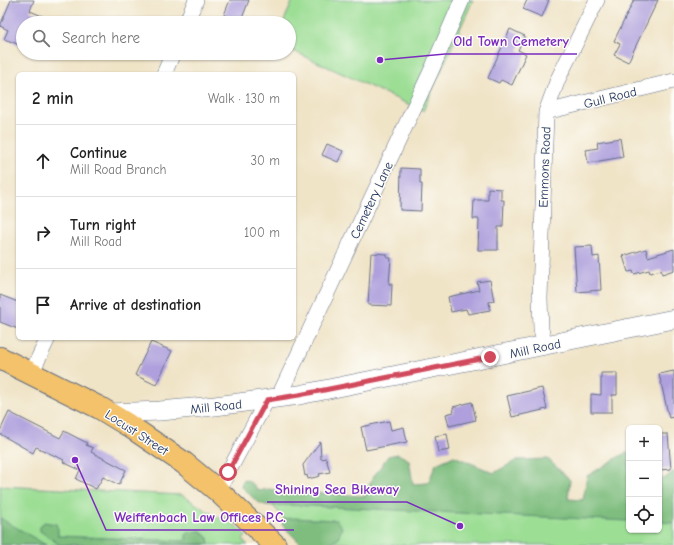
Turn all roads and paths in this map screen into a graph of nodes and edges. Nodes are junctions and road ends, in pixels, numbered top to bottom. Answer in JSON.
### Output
{"nodes":[{"id":1,"x":196,"y":0,"type":"edge"},
{"id":2,"x":462,"y":0,"type":"edge"},
{"id":3,"x":597,"y":0,"type":"edge"},
{"id":4,"x":189,"y":16,"type":"edge"},
{"id":5,"x":170,"y":60,"type":"edge"},
{"id":6,"x":165,"y":72,"type":"edge"},
{"id":7,"x":674,"y":81,"type":"edge"},
{"id":8,"x":546,"y":112,"type":"junction"},
{"id":9,"x":674,"y":319,"type":"edge"},
{"id":10,"x":47,"y":340,"type":"edge"},
{"id":11,"x":545,"y":346,"type":"junction"},
{"id":12,"x":0,"y":358,"type":"edge"},
{"id":13,"x":31,"y":374,"type":"junction"},
{"id":14,"x":272,"y":399,"type":"junction"},
{"id":15,"x":110,"y":413,"type":"junction"},
{"id":16,"x":218,"y":491,"type":"junction"},
{"id":17,"x":275,"y":545,"type":"edge"}],
"edges":[{"from":1,"to":4,"type":"street"},
{"from":2,"to":14,"type":"street","name":"Cemetery Lane"},
{"from":3,"to":8,"type":"street","name":"Emmons Road"},
{"from":5,"to":6,"type":"street"},
{"from":7,"to":8,"type":"street","name":"Gull Road"},
{"from":8,"to":11,"type":"street","name":"Emmons Road"},
{"from":9,"to":11,"type":"street","name":"Mill Road"},
{"from":10,"to":13,"type":"street"},
{"from":11,"to":14,"type":"street","name":"Mill Road"},
{"from":12,"to":13,"type":"highway","name":"Locust Street"},
{"from":13,"to":15,"type":"highway","name":"Locust Street"},
{"from":14,"to":15,"type":"street","name":"Mill Road"},
{"from":14,"to":16,"type":"street","name":"Cemetery Lane"},
{"from":15,"to":16,"type":"highway","name":"Locust Street"},
{"from":16,"to":17,"type":"highway","name":"Locust Street"}]}
